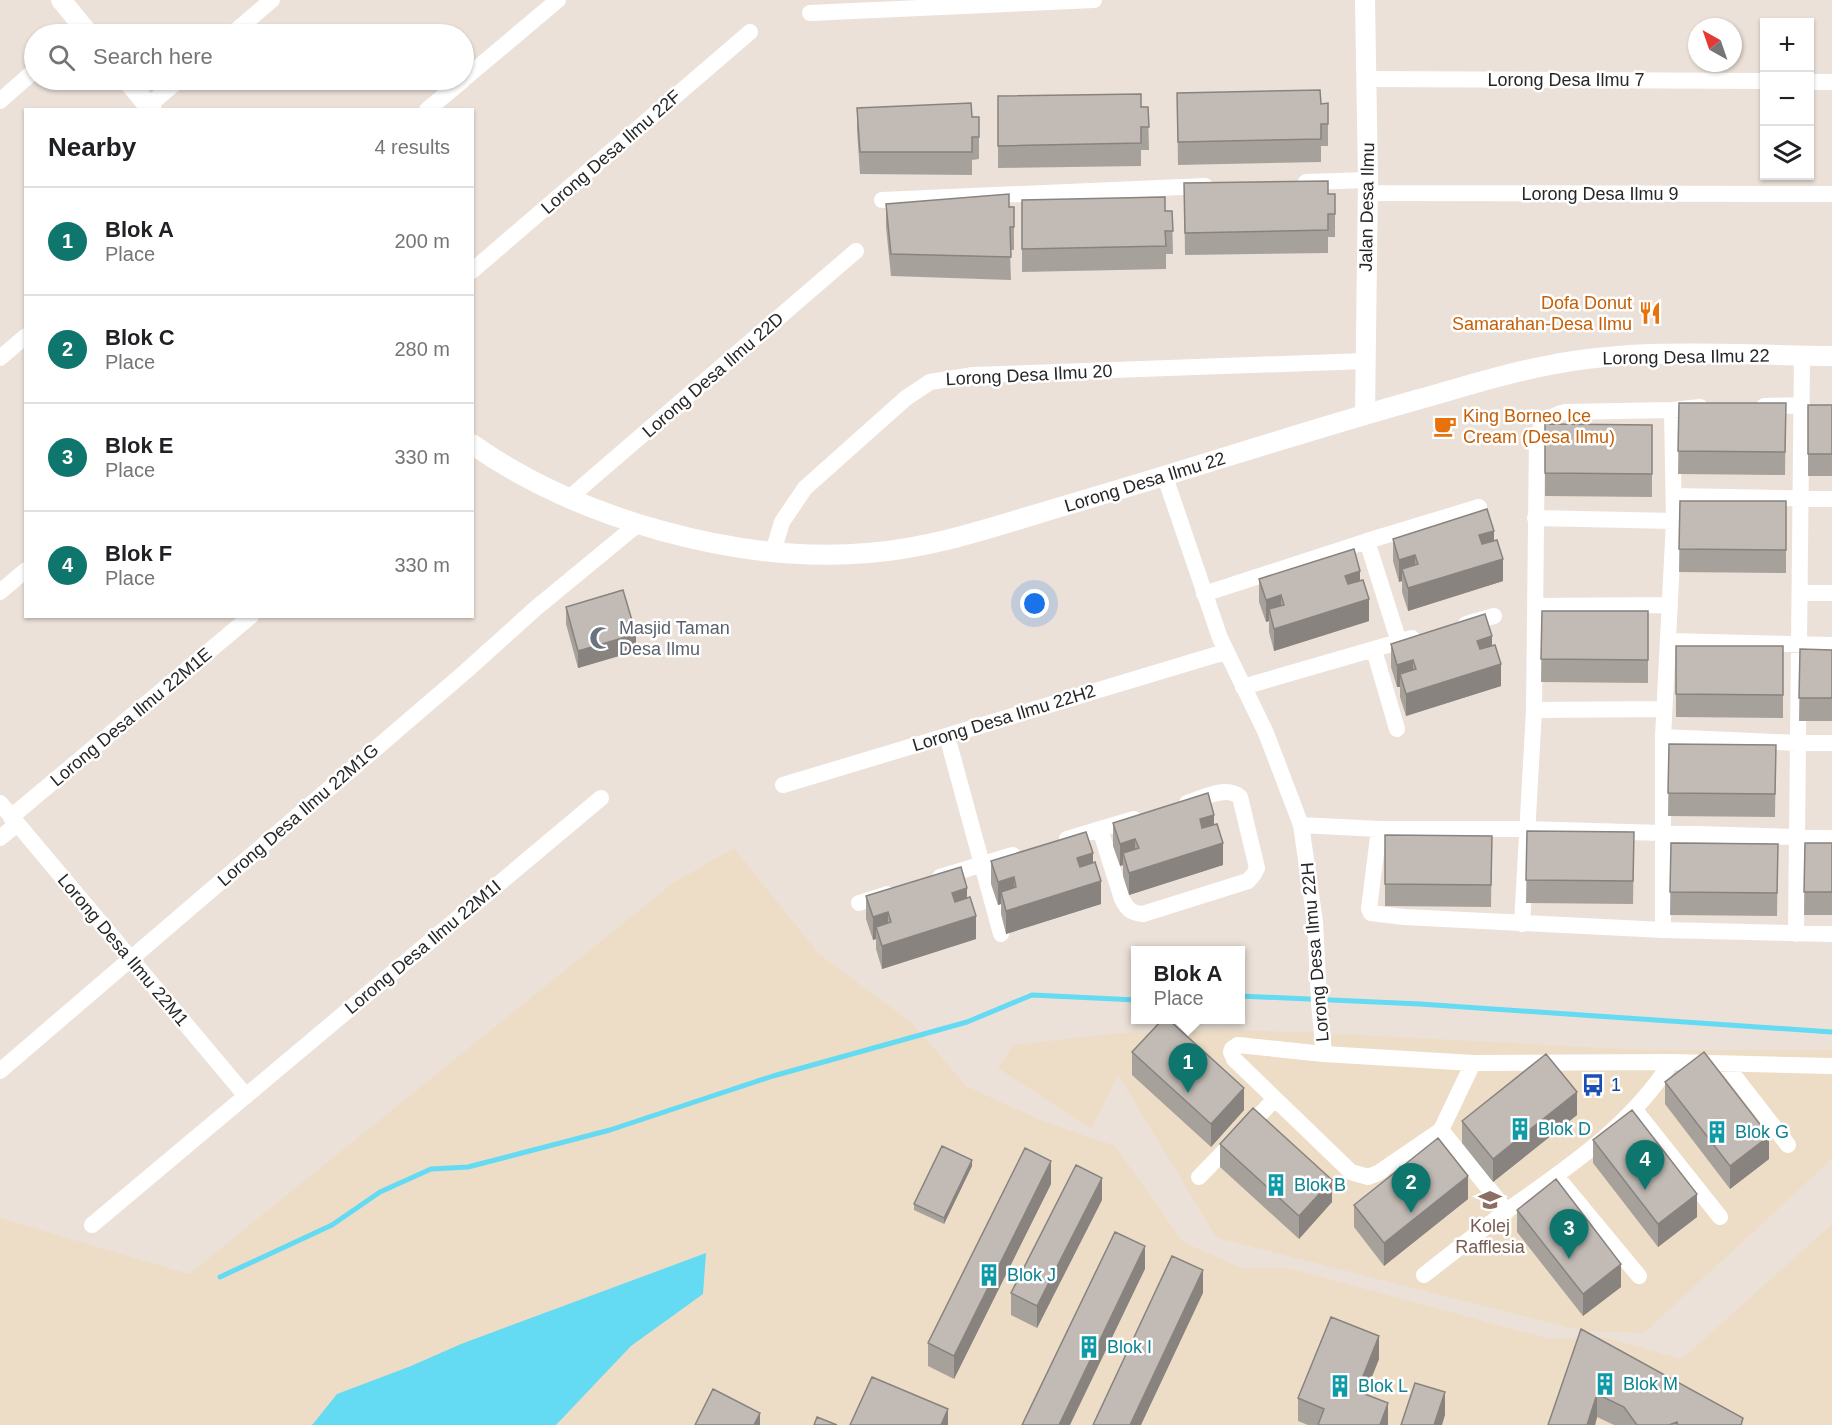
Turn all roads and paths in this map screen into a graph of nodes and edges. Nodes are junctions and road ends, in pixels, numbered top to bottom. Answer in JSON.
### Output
{"nodes":[{"id":1,"x":61,"y":0,"type":"edge"},
{"id":2,"x":272,"y":0,"type":"edge"},
{"id":3,"x":558,"y":0,"type":"edge"},
{"id":4,"x":1094,"y":0,"type":"edge"},
{"id":5,"x":1365,"y":0,"type":"edge"},
{"id":6,"x":810,"y":13,"type":"dead end"},
{"id":7,"x":78,"y":24,"type":"edge"},
{"id":8,"x":244,"y":24,"type":"edge"},
{"id":9,"x":750,"y":32,"type":"dead end"},
{"id":10,"x":474,"y":70,"type":"edge"},
{"id":11,"x":1367,"y":78,"type":"junction"},
{"id":12,"x":24,"y":80,"type":"edge"},
{"id":13,"x":1760,"y":81,"type":"edge"},
{"id":14,"x":1814,"y":82,"type":"edge"},
{"id":15,"x":1832,"y":82,"type":"edge"},
{"id":16,"x":136,"y":90,"type":"edge"},
{"id":17,"x":169,"y":90,"type":"edge"},
{"id":18,"x":450,"y":90,"type":"edge"},
{"id":19,"x":0,"y":101,"type":"edge"},
{"id":20,"x":151,"y":107,"type":"edge"},
{"id":21,"x":429,"y":108,"type":"edge"},
{"id":22,"x":1285,"y":183,"type":"edge"},
{"id":23,"x":1226,"y":186,"type":"edge"},
{"id":24,"x":1368,"y":186,"type":"junction"},
{"id":25,"x":1832,"y":194,"type":"edge"},
{"id":26,"x":882,"y":200,"type":"dead end"},
{"id":27,"x":856,"y":251,"type":"dead end"},
{"id":28,"x":474,"y":269,"type":"edge"},
{"id":29,"x":24,"y":338,"type":"edge"},
{"id":30,"x":1802,"y":355,"type":"junction"},
{"id":31,"x":1832,"y":356,"type":"edge"},
{"id":32,"x":0,"y":358,"type":"edge"},
{"id":33,"x":1365,"y":361,"type":"junction"},
{"id":34,"x":1802,"y":405,"type":"junction"},
{"id":35,"x":1749,"y":406,"type":"edge"},
{"id":36,"x":1716,"y":407,"type":"edge"},
{"id":37,"x":1672,"y":410,"type":"junction"},
{"id":38,"x":1365,"y":414,"type":"junction"},
{"id":39,"x":474,"y":445,"type":"edge"},
{"id":40,"x":1165,"y":477,"type":"junction"},
{"id":41,"x":1674,"y":496,"type":"junction"},
{"id":42,"x":1802,"y":497,"type":"junction"},
{"id":43,"x":569,"y":498,"type":"junction"},
{"id":44,"x":1832,"y":499,"type":"edge"},
{"id":45,"x":1479,"y":507,"type":"dead end"},
{"id":46,"x":1535,"y":518,"type":"junction"},
{"id":47,"x":1674,"y":520,"type":"junction"},
{"id":48,"x":638,"y":524,"type":"junction"},
{"id":49,"x":1367,"y":541,"type":"junction"},
{"id":50,"x":772,"y":552,"type":"junction"},
{"id":51,"x":24,"y":572,"type":"edge"},
{"id":52,"x":0,"y":592,"type":"edge"},
{"id":53,"x":1801,"y":592,"type":"junction"},
{"id":54,"x":1832,"y":593,"type":"edge"},
{"id":55,"x":1204,"y":594,"type":"junction"},
{"id":56,"x":1670,"y":605,"type":"junction"},
{"id":57,"x":1535,"y":606,"type":"junction"},
{"id":58,"x":1494,"y":616,"type":"dead end"},
{"id":59,"x":249,"y":618,"type":"edge"},
{"id":60,"x":1452,"y":627,"type":"edge"},
{"id":61,"x":1430,"y":633,"type":"edge"},
{"id":62,"x":1669,"y":641,"type":"junction"},
{"id":63,"x":1398,"y":642,"type":"junction"},
{"id":64,"x":1799,"y":645,"type":"junction"},
{"id":65,"x":1832,"y":645,"type":"edge"},
{"id":66,"x":1374,"y":650,"type":"junction"},
{"id":67,"x":1225,"y":652,"type":"junction"},
{"id":68,"x":1243,"y":687,"type":"junction"},
{"id":69,"x":1664,"y":709,"type":"junction"},
{"id":70,"x":1534,"y":710,"type":"junction"},
{"id":71,"x":1397,"y":729,"type":"dead end"},
{"id":72,"x":947,"y":736,"type":"junction"},
{"id":73,"x":1663,"y":737,"type":"junction"},
{"id":74,"x":1798,"y":743,"type":"junction"},
{"id":75,"x":1832,"y":743,"type":"edge"},
{"id":76,"x":783,"y":786,"type":"dead end"},
{"id":77,"x":601,"y":798,"type":"dead end"},
{"id":78,"x":0,"y":803,"type":"edge"},
{"id":79,"x":1169,"y":808,"type":"edge"},
{"id":80,"x":1146,"y":815,"type":"edge"},
{"id":81,"x":14,"y":820,"type":"junction"},
{"id":82,"x":1301,"y":825,"type":"junction"},
{"id":83,"x":1100,"y":829,"type":"junction"},
{"id":84,"x":1379,"y":829,"type":"junction"},
{"id":85,"x":1527,"y":829,"type":"junction"},
{"id":86,"x":1664,"y":834,"type":"junction"},
{"id":87,"x":0,"y":838,"type":"edge"},
{"id":88,"x":1797,"y":838,"type":"junction"},
{"id":89,"x":1832,"y":838,"type":"edge"},
{"id":90,"x":1056,"y":842,"type":"edge"},
{"id":91,"x":1023,"y":852,"type":"edge"},
{"id":92,"x":981,"y":865,"type":"junction"},
{"id":93,"x":926,"y":882,"type":"edge"},
{"id":94,"x":903,"y":889,"type":"edge"},
{"id":95,"x":859,"y":903,"type":"dead end"},
{"id":96,"x":1522,"y":924,"type":"junction"},
{"id":97,"x":1663,"y":930,"type":"junction"},
{"id":98,"x":1001,"y":934,"type":"dead end"},
{"id":99,"x":1796,"y":934,"type":"junction"},
{"id":100,"x":1832,"y":934,"type":"edge"},
{"id":101,"x":131,"y":959,"type":"junction"},
{"id":102,"x":1324,"y":1054,"type":"junction"},
{"id":103,"x":1671,"y":1062,"type":"junction"},
{"id":104,"x":1473,"y":1063,"type":"junction"},
{"id":105,"x":1725,"y":1064,"type":"junction"},
{"id":106,"x":1832,"y":1065,"type":"edge"},
{"id":107,"x":0,"y":1071,"type":"edge"},
{"id":108,"x":246,"y":1096,"type":"junction"},
{"id":109,"x":1275,"y":1099,"type":"junction"},
{"id":110,"x":1635,"y":1110,"type":"junction"},
{"id":111,"x":1441,"y":1130,"type":"junction"},
{"id":112,"x":1788,"y":1145,"type":"dead end"},
{"id":113,"x":1199,"y":1177,"type":"dead end"},
{"id":114,"x":1557,"y":1177,"type":"junction"},
{"id":115,"x":1507,"y":1211,"type":"junction"},
{"id":116,"x":1720,"y":1217,"type":"dead end"},
{"id":117,"x":92,"y":1225,"type":"dead end"},
{"id":118,"x":1424,"y":1275,"type":"dead end"},
{"id":119,"x":1639,"y":1276,"type":"dead end"}],
"edges":[{"from":1,"to":7,"type":"street"},
{"from":2,"to":8,"type":"street"},
{"from":3,"to":10,"type":"street"},
{"from":4,"to":6,"type":"street"},
{"from":5,"to":11,"type":"street","name":"Jalan Desa Ilmu"},
{"from":9,"to":28,"type":"street","name":"Lorong Desa Ilmu 22F"},
{"from":11,"to":13,"type":"street","name":"Lorong Desa Ilmu 7"},
{"from":11,"to":24,"type":"street","name":"Jalan Desa Ilmu"},
{"from":12,"to":19,"type":"street"},
{"from":14,"to":15,"type":"street"},
{"from":16,"to":20,"type":"street"},
{"from":17,"to":20,"type":"street"},
{"from":18,"to":21,"type":"street"},
{"from":22,"to":24,"type":"street","name":"Lorong Desa Ilmu 9"},
{"from":23,"to":26,"type":"street"},
{"from":24,"to":25,"type":"street","name":"Lorong Desa Ilmu 9"},
{"from":24,"to":33,"type":"street","name":"Jalan Desa Ilmu"},
{"from":27,"to":43,"type":"street","name":"Lorong Desa Ilmu 22D"},
{"from":29,"to":32,"type":"street"},
{"from":30,"to":31,"type":"street","name":"Lorong Desa Ilmu 22"},
{"from":30,"to":34,"type":"street"},
{"from":30,"to":38,"type":"street","name":"Lorong Desa Ilmu 22"},
{"from":33,"to":38,"type":"street","name":"Jalan Desa Ilmu"},
{"from":33,"to":50,"type":"street","name":"Lorong Desa Ilmu 20"},
{"from":34,"to":35,"type":"street"},
{"from":34,"to":42,"type":"street"},
{"from":36,"to":37,"type":"street"},
{"from":37,"to":41,"type":"street"},
{"from":37,"to":46,"type":"street"},
{"from":38,"to":40,"type":"street","name":"Lorong Desa Ilmu 22"},
{"from":39,"to":43,"type":"street","name":"Lorong Desa Ilmu 22"},
{"from":40,"to":50,"type":"street","name":"Lorong Desa Ilmu 22"},
{"from":40,"to":55,"type":"street","name":"Lorong Desa Ilmu 22H"},
{"from":41,"to":42,"type":"street"},
{"from":41,"to":47,"type":"street"},
{"from":42,"to":44,"type":"street"},
{"from":42,"to":53,"type":"street"},
{"from":43,"to":48,"type":"street","name":"Lorong Desa Ilmu 22"},
{"from":45,"to":49,"type":"street"},
{"from":46,"to":47,"type":"street"},
{"from":46,"to":57,"type":"street"},
{"from":47,"to":56,"type":"street"},
{"from":48,"to":50,"type":"street","name":"Lorong Desa Ilmu 22"},
{"from":48,"to":101,"type":"street","name":"Lorong Desa Ilmu 22M1G"},
{"from":49,"to":55,"type":"street"},
{"from":49,"to":63,"type":"street"},
{"from":51,"to":52,"type":"street"},
{"from":53,"to":54,"type":"street"},
{"from":53,"to":64,"type":"street"},
{"from":55,"to":67,"type":"street","name":"Lorong Desa Ilmu 22H"},
{"from":56,"to":57,"type":"street"},
{"from":56,"to":62,"type":"street"},
{"from":57,"to":70,"type":"street"},
{"from":58,"to":60,"type":"street"},
{"from":59,"to":81,"type":"street","name":"Lorong Desa Ilmu 22M1E"},
{"from":61,"to":63,"type":"street"},
{"from":62,"to":64,"type":"street"},
{"from":62,"to":69,"type":"street"},
{"from":63,"to":66,"type":"street"},
{"from":64,"to":65,"type":"street"},
{"from":64,"to":74,"type":"street"},
{"from":66,"to":68,"type":"street"},
{"from":66,"to":71,"type":"street"},
{"from":67,"to":68,"type":"street","name":"Lorong Desa Ilmu 22H"},
{"from":67,"to":72,"type":"street","name":"Lorong Desa Ilmu 22H2"},
{"from":68,"to":82,"type":"street","name":"Lorong Desa Ilmu 22H"},
{"from":69,"to":70,"type":"street"},
{"from":69,"to":73,"type":"street"},
{"from":70,"to":85,"type":"street"},
{"from":72,"to":76,"type":"street","name":"Lorong Desa Ilmu 22H2"},
{"from":72,"to":92,"type":"street"},
{"from":73,"to":74,"type":"street"},
{"from":73,"to":86,"type":"street"},
{"from":74,"to":75,"type":"street"},
{"from":74,"to":88,"type":"street"},
{"from":77,"to":108,"type":"street","name":"Lorong Desa Ilmu 22M1I"},
{"from":78,"to":81,"type":"street","name":"Lorong Desa Ilmu 22M1"},
{"from":79,"to":83,"type":"street"},
{"from":80,"to":83,"type":"street"},
{"from":81,"to":87,"type":"street","name":"Lorong Desa Ilmu 22M1E"},
{"from":81,"to":101,"type":"street","name":"Lorong Desa Ilmu 22M1"},
{"from":82,"to":84,"type":"street"},
{"from":82,"to":102,"type":"street","name":"Lorong Desa Ilmu 22H"},
{"from":83,"to":90,"type":"street"},
{"from":84,"to":85,"type":"street"},
{"from":84,"to":96,"type":"street"},
{"from":85,"to":86,"type":"street"},
{"from":85,"to":96,"type":"street"},
{"from":86,"to":88,"type":"street"},
{"from":86,"to":97,"type":"street"},
{"from":88,"to":89,"type":"street"},
{"from":88,"to":99,"type":"street"},
{"from":91,"to":92,"type":"street"},
{"from":92,"to":93,"type":"street"},
{"from":92,"to":98,"type":"street"},
{"from":94,"to":95,"type":"street"},
{"from":96,"to":97,"type":"street"},
{"from":97,"to":99,"type":"street"},
{"from":99,"to":100,"type":"street"},
{"from":101,"to":107,"type":"street","name":"Lorong Desa Ilmu 22M1G"},
{"from":101,"to":108,"type":"street","name":"Lorong Desa Ilmu 22M1"},
{"from":102,"to":104,"type":"street","name":"Lorong Desa Ilmu 22H"},
{"from":102,"to":109,"type":"street"},
{"from":103,"to":104,"type":"street","name":"Lorong Desa Ilmu 22H"},
{"from":103,"to":105,"type":"street","name":"Lorong Desa Ilmu 22H"},
{"from":103,"to":110,"type":"street"},
{"from":104,"to":111,"type":"street"},
{"from":105,"to":106,"type":"street","name":"Lorong Desa Ilmu 22H"},
{"from":105,"to":112,"type":"street"},
{"from":108,"to":117,"type":"street","name":"Lorong Desa Ilmu 22M1I"},
{"from":109,"to":111,"type":"street"},
{"from":109,"to":113,"type":"street"},
{"from":110,"to":114,"type":"street"},
{"from":110,"to":116,"type":"street"},
{"from":111,"to":115,"type":"street"},
{"from":114,"to":115,"type":"street"},
{"from":114,"to":119,"type":"street"},
{"from":115,"to":118,"type":"street"}]}
